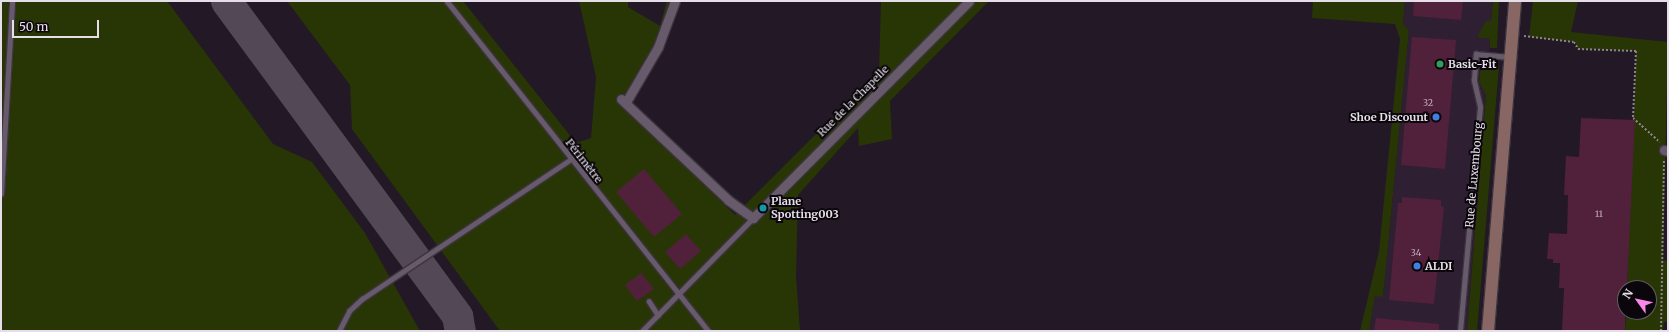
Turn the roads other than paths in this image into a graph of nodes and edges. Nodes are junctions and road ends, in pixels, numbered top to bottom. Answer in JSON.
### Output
{"nodes":[{"id":1,"x":12,"y":1,"type":"edge"},
{"id":2,"x":447,"y":1,"type":"edge"},
{"id":3,"x":675,"y":1,"type":"edge"},
{"id":4,"x":969,"y":1,"type":"edge"},
{"id":5,"x":1515,"y":1,"type":"edge"},
{"id":6,"x":1511,"y":57,"type":"junction"},
{"id":7,"x":571,"y":158,"type":"junction"},
{"id":8,"x":1,"y":194,"type":"edge"},
{"id":9,"x":753,"y":218,"type":"junction"},
{"id":10,"x":679,"y":294,"type":"junction"},
{"id":11,"x":648,"y":301,"type":"dead end"},
{"id":12,"x":658,"y":315,"type":"junction"},
{"id":13,"x":339,"y":331,"type":"edge"},
{"id":14,"x":642,"y":331,"type":"edge"},
{"id":15,"x":709,"y":331,"type":"edge"},
{"id":16,"x":1460,"y":331,"type":"edge"},
{"id":17,"x":1488,"y":331,"type":"edge"}],
"edges":[{"from":1,"to":8,"type":"lane"},
{"from":2,"to":7,"type":"lane","name":"Périmètre"},
{"from":3,"to":9,"type":"street"},
{"from":4,"to":9,"type":"street","name":"Rue de la Chapelle"},
{"from":5,"to":6,"type":"main road"},
{"from":6,"to":16,"type":"lane","name":"Rue de Luxembourg"},
{"from":6,"to":17,"type":"main road"},
{"from":7,"to":10,"type":"lane","name":"Périmètre"},
{"from":7,"to":13,"type":"lane"},
{"from":9,"to":10,"type":"lane"},
{"from":10,"to":12,"type":"lane"},
{"from":10,"to":15,"type":"lane","name":"Périmètre"},
{"from":11,"to":12,"type":"lane"},
{"from":12,"to":14,"type":"lane"}]}
